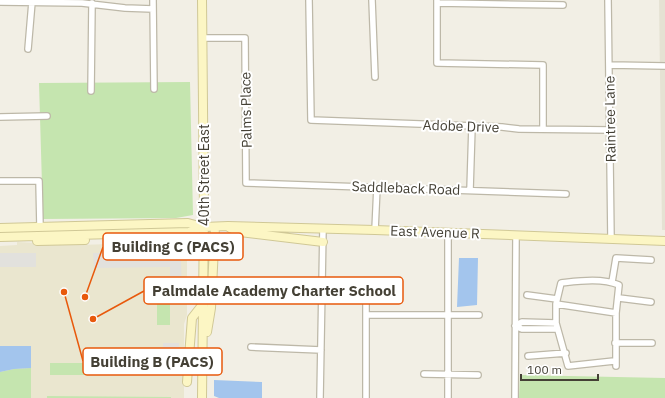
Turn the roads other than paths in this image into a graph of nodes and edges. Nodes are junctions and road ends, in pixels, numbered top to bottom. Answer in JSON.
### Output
{"nodes":[{"id":1,"x":153,"y":0,"type":"edge"},
{"id":2,"x":202,"y":0,"type":"edge"},
{"id":3,"x":309,"y":0,"type":"edge"},
{"id":4,"x":372,"y":0,"type":"edge"},
{"id":5,"x":608,"y":0,"type":"edge"},
{"id":6,"x":0,"y":2,"type":"edge"},
{"id":7,"x":32,"y":2,"type":"junction"},
{"id":8,"x":437,"y":2,"type":"edge"},
{"id":9,"x":92,"y":3,"type":"junction"},
{"id":10,"x":563,"y":5,"type":"dead end"},
{"id":11,"x":153,"y":9,"type":"junction"},
{"id":12,"x":203,"y":38,"type":"junction"},
{"id":13,"x":28,"y":50,"type":"dead end"},
{"id":14,"x":610,"y":65,"type":"junction"},
{"id":15,"x":665,"y":66,"type":"edge"},
{"id":16,"x":375,"y":77,"type":"dead end"},
{"id":17,"x":154,"y":90,"type":"dead end"},
{"id":18,"x":91,"y":91,"type":"dead end"},
{"id":19,"x":47,"y":116,"type":"dead end"},
{"id":20,"x":0,"y":117,"type":"edge"},
{"id":21,"x":472,"y":126,"type":"junction"},
{"id":22,"x":543,"y":129,"type":"junction"},
{"id":23,"x":611,"y":130,"type":"junction"},
{"id":24,"x":0,"y":181,"type":"edge"},
{"id":25,"x":246,"y":183,"type":"joint"},
{"id":26,"x":377,"y":187,"type":"junction"},
{"id":27,"x":470,"y":190,"type":"junction"},
{"id":28,"x":566,"y":194,"type":"dead end"},
{"id":29,"x":86,"y":226,"type":"junction"},
{"id":30,"x":228,"y":226,"type":"junction"},
{"id":31,"x":40,"y":227,"type":"junction"},
{"id":32,"x":204,"y":227,"type":"junction"},
{"id":33,"x":215,"y":227,"type":"junction"},
{"id":34,"x":0,"y":228,"type":"edge"},
{"id":35,"x":324,"y":228,"type":"junction"},
{"id":36,"x":375,"y":230,"type":"junction"},
{"id":37,"x":448,"y":233,"type":"junction"},
{"id":38,"x":25,"y":236,"type":"junction"},
{"id":39,"x":516,"y":236,"type":"junction"},
{"id":40,"x":612,"y":239,"type":"junction"},
{"id":41,"x":4,"y":240,"type":"edge"},
{"id":42,"x":85,"y":240,"type":"dead end"},
{"id":43,"x":665,"y":241,"type":"edge"},
{"id":44,"x":323,"y":242,"type":"junction"},
{"id":45,"x":651,"y":260,"type":"dead end"},
{"id":46,"x":254,"y":281,"type":"dead end"},
{"id":47,"x":612,"y":282,"type":"junction"},
{"id":48,"x":323,"y":283,"type":"junction"},
{"id":49,"x":366,"y":291,"type":"dead end"},
{"id":50,"x":527,"y":295,"type":"dead end"},
{"id":51,"x":619,"y":298,"type":"junction"},
{"id":52,"x":557,"y":302,"type":"junction"},
{"id":53,"x":651,"y":302,"type":"dead end"},
{"id":54,"x":203,"y":304,"type":"junction"},
{"id":55,"x":616,"y":313,"type":"junction"},
{"id":56,"x":366,"y":315,"type":"junction"},
{"id":57,"x":448,"y":315,"type":"junction"},
{"id":58,"x":478,"y":315,"type":"dead end"},
{"id":59,"x":515,"y":326,"type":"junction"},
{"id":60,"x":556,"y":326,"type":"junction"},
{"id":61,"x":615,"y":343,"type":"junction"},
{"id":62,"x":652,"y":343,"type":"dead end"},
{"id":63,"x":251,"y":347,"type":"dead end"},
{"id":64,"x":321,"y":350,"type":"junction"},
{"id":65,"x":203,"y":352,"type":"junction"},
{"id":66,"x":566,"y":353,"type":"junction"},
{"id":67,"x":528,"y":356,"type":"dead end"},
{"id":68,"x":424,"y":374,"type":"dead end"},
{"id":69,"x":448,"y":375,"type":"junction"},
{"id":70,"x":478,"y":375,"type":"dead end"},
{"id":71,"x":187,"y":382,"type":"dead end"},
{"id":72,"x":202,"y":398,"type":"edge"},
{"id":73,"x":320,"y":398,"type":"edge"},
{"id":74,"x":366,"y":398,"type":"edge"},
{"id":75,"x":448,"y":398,"type":"edge"},
{"id":76,"x":515,"y":398,"type":"edge"}],
"edges":[{"from":1,"to":11,"type":"street"},
{"from":2,"to":12,"type":"main road","name":"40th Street East"},
{"from":3,"to":21,"type":"street","name":"Adobe Drive"},
{"from":4,"to":16,"type":"street"},
{"from":5,"to":14,"type":"street","name":"Raintree Lane"},
{"from":6,"to":7,"type":"street"},
{"from":7,"to":9,"type":"street"},
{"from":7,"to":13,"type":"street"},
{"from":8,"to":10,"type":"street"},
{"from":8,"to":22,"type":"street"},
{"from":9,"to":11,"type":"street"},
{"from":9,"to":18,"type":"street"},
{"from":11,"to":17,"type":"street"},
{"from":12,"to":25,"type":"street","name":"Palms Place"},
{"from":12,"to":32,"type":"main road","name":"40th Street East"},
{"from":14,"to":15,"type":"street"},
{"from":14,"to":23,"type":"street","name":"Raintree Lane"},
{"from":19,"to":20,"type":"street"},
{"from":21,"to":22,"type":"street","name":"Adobe Drive"},
{"from":21,"to":27,"type":"street"},
{"from":22,"to":23,"type":"street","name":"Adobe Drive"},
{"from":23,"to":40,"type":"street","name":"Raintree Lane"},
{"from":24,"to":31,"type":"street"},
{"from":25,"to":26,"type":"street","name":"Saddleback Road"},
{"from":26,"to":27,"type":"street","name":"Saddleback Road"},
{"from":26,"to":36,"type":"street"},
{"from":27,"to":28,"type":"street","name":"Saddleback Road"},
{"from":29,"to":31,"type":"main road","name":"East Avenue R"},
{"from":29,"to":32,"type":"main road","name":"East Avenue R"},
{"from":29,"to":41,"type":"main road"},
{"from":30,"to":33,"type":"main road","name":"East Avenue R"},
{"from":30,"to":35,"type":"main road","name":"East Avenue R"},
{"from":30,"to":44,"type":"main road"},
{"from":31,"to":34,"type":"main road","name":"East Avenue R"},
{"from":32,"to":33,"type":"main road","name":"East Avenue R"},
{"from":32,"to":38,"type":"main road","name":"East Avenue R"},
{"from":32,"to":54,"type":"main road","name":"40th Street East"},
{"from":33,"to":65,"type":"main road"},
{"from":35,"to":36,"type":"main road","name":"East Avenue R"},
{"from":35,"to":44,"type":"street"},
{"from":36,"to":37,"type":"main road","name":"East Avenue R"},
{"from":37,"to":39,"type":"main road","name":"East Avenue R"},
{"from":37,"to":57,"type":"street"},
{"from":38,"to":41,"type":"main road","name":"East Avenue R"},
{"from":38,"to":42,"type":"main road"},
{"from":39,"to":40,"type":"main road","name":"East Avenue R"},
{"from":39,"to":59,"type":"street"},
{"from":40,"to":43,"type":"main road","name":"East Avenue R"},
{"from":44,"to":48,"type":"street"},
{"from":45,"to":47,"type":"street"},
{"from":46,"to":48,"type":"street"},
{"from":47,"to":51,"type":"street"},
{"from":47,"to":52,"type":"street"},
{"from":48,"to":64,"type":"street"},
{"from":49,"to":56,"type":"street"},
{"from":50,"to":52,"type":"street"},
{"from":51,"to":53,"type":"street"},
{"from":51,"to":55,"type":"street"},
{"from":52,"to":55,"type":"street"},
{"from":52,"to":60,"type":"street"},
{"from":54,"to":65,"type":"main road","name":"40th Street East"},
{"from":54,"to":71,"type":"main road"},
{"from":55,"to":61,"type":"street"},
{"from":56,"to":57,"type":"street"},
{"from":56,"to":74,"type":"street"},
{"from":57,"to":58,"type":"street"},
{"from":57,"to":69,"type":"street"},
{"from":59,"to":60,"type":"street"},
{"from":59,"to":76,"type":"street"},
{"from":60,"to":66,"type":"street"},
{"from":61,"to":62,"type":"street"},
{"from":61,"to":66,"type":"street"},
{"from":63,"to":64,"type":"street"},
{"from":64,"to":73,"type":"street"},
{"from":65,"to":72,"type":"main road","name":"40th Street East"},
{"from":66,"to":67,"type":"street"},
{"from":68,"to":69,"type":"street"},
{"from":69,"to":70,"type":"street"},
{"from":69,"to":75,"type":"street"}]}
